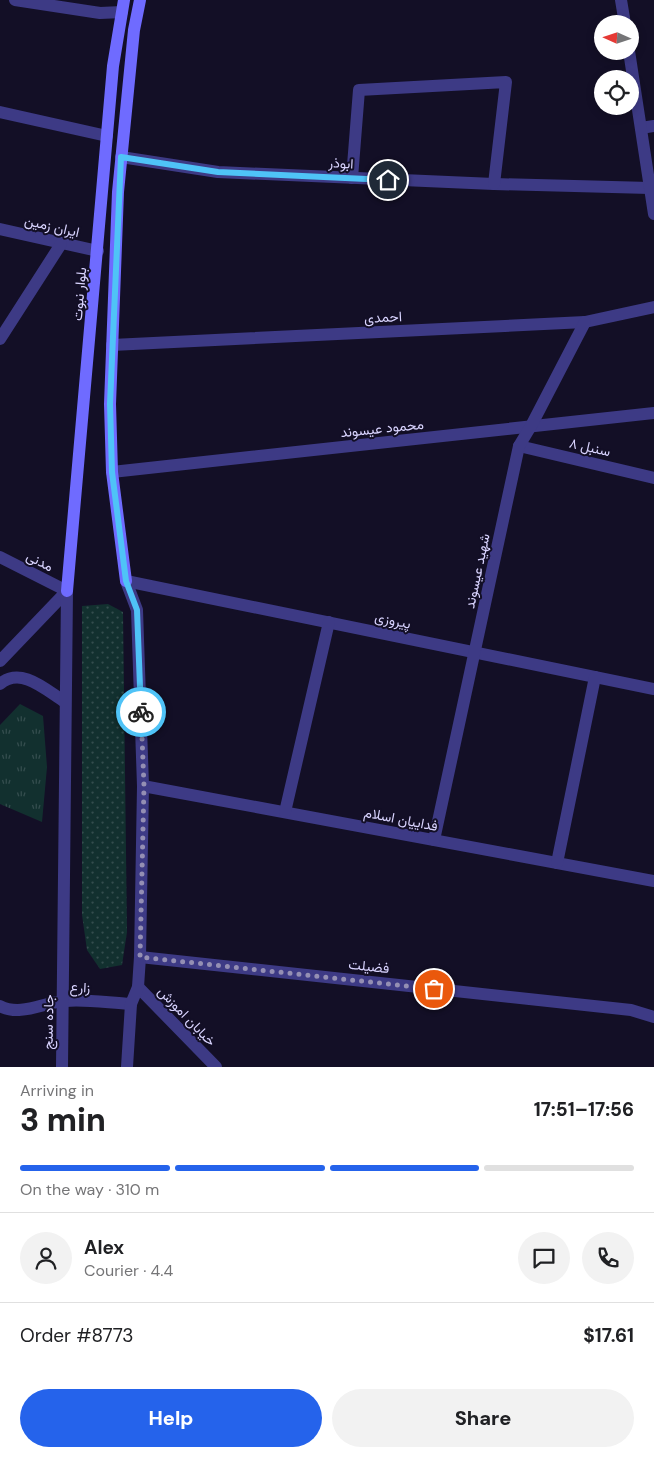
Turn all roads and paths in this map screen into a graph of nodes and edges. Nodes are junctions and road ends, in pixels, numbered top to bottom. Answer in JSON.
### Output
{"nodes":[{"id":1,"x":15,"y":0,"type":"edge"},
{"id":2,"x":140,"y":0,"type":"edge"},
{"id":3,"x":621,"y":0,"type":"edge"},
{"id":4,"x":123,"y":6,"type":"edge"},
{"id":5,"x":624,"y":15,"type":"edge"},
{"id":6,"x":630,"y":60,"type":"edge"},
{"id":7,"x":0,"y":112,"type":"edge"},
{"id":8,"x":654,"y":126,"type":"edge"},
{"id":9,"x":641,"y":128,"type":"junction"},
{"id":10,"x":107,"y":136,"type":"junction"},
{"id":11,"x":121,"y":157,"type":"junction"},
{"id":12,"x":352,"y":178,"type":"junction"},
{"id":13,"x":494,"y":184,"type":"junction"},
{"id":14,"x":650,"y":188,"type":"junction"},
{"id":15,"x":654,"y":214,"type":"edge"},
{"id":16,"x":0,"y":229,"type":"edge"},
{"id":17,"x":61,"y":244,"type":"junction"},
{"id":18,"x":98,"y":251,"type":"junction"},
{"id":19,"x":654,"y":307,"type":"edge"},
{"id":20,"x":584,"y":322,"type":"junction"},
{"id":21,"x":0,"y":339,"type":"edge"},
{"id":22,"x":112,"y":345,"type":"junction"},
{"id":23,"x":654,"y":414,"type":"edge"},
{"id":24,"x":531,"y":426,"type":"junction"},
{"id":25,"x":518,"y":446,"type":"junction"},
{"id":26,"x":112,"y":472,"type":"junction"},
{"id":27,"x":654,"y":478,"type":"edge"},
{"id":28,"x":0,"y":557,"type":"edge"},
{"id":29,"x":126,"y":581,"type":"junction"},
{"id":30,"x":67,"y":591,"type":"junction"},
{"id":31,"x":330,"y":622,"type":"junction"},
{"id":32,"x":475,"y":652,"type":"junction"},
{"id":33,"x":0,"y":661,"type":"edge"},
{"id":34,"x":595,"y":677,"type":"junction"},
{"id":35,"x":0,"y":684,"type":"edge"},
{"id":36,"x":654,"y":689,"type":"edge"},
{"id":37,"x":65,"y":702,"type":"junction"},
{"id":38,"x":144,"y":786,"type":"junction"},
{"id":39,"x":285,"y":812,"type":"junction"},
{"id":40,"x":434,"y":840,"type":"junction"},
{"id":41,"x":557,"y":863,"type":"junction"},
{"id":42,"x":654,"y":881,"type":"edge"},
{"id":43,"x":140,"y":957,"type":"junction"},
{"id":44,"x":138,"y":986,"type":"junction"},
{"id":45,"x":64,"y":1000,"type":"junction"},
{"id":46,"x":131,"y":1004,"type":"junction"},
{"id":47,"x":0,"y":1006,"type":"edge"},
{"id":48,"x":654,"y":1017,"type":"edge"},
{"id":49,"x":62,"y":1067,"type":"edge"},
{"id":50,"x":127,"y":1067,"type":"edge"},
{"id":51,"x":216,"y":1067,"type":"edge"}],
"edges":[{"from":1,"to":4,"type":"street"},
{"from":2,"to":11,"type":"main road"},
{"from":3,"to":5,"type":"street"},
{"from":4,"to":10,"type":"main road","name":"بلوار نبوت"},
{"from":6,"to":9,"type":"street"},
{"from":7,"to":10,"type":"street"},
{"from":8,"to":9,"type":"street"},
{"from":9,"to":14,"type":"street"},
{"from":10,"to":18,"type":"main road","name":"بلوار نبوت"},
{"from":11,"to":12,"type":"street","name":"ابوذر"},
{"from":11,"to":22,"type":"main road"},
{"from":12,"to":13,"type":"street","name":"ابوذر"},
{"from":12,"to":13,"type":"street"},
{"from":13,"to":14,"type":"street","name":"ابوذر"},
{"from":14,"to":15,"type":"street"},
{"from":16,"to":17,"type":"street","name":"ایران زمین"},
{"from":17,"to":18,"type":"street","name":"ایران زمین"},
{"from":17,"to":21,"type":"street"},
{"from":18,"to":30,"type":"main road","name":"بلوار نبوت"},
{"from":19,"to":20,"type":"street","name":"احمدی"},
{"from":20,"to":22,"type":"street","name":"احمدی"},
{"from":20,"to":24,"type":"street","name":"شهید عیسوند"},
{"from":22,"to":26,"type":"main road"},
{"from":23,"to":24,"type":"street","name":"محمود عیسوند"},
{"from":24,"to":25,"type":"street","name":"شهید عیسوند"},
{"from":24,"to":26,"type":"street","name":"محمود عیسوند"},
{"from":25,"to":27,"type":"street","name":"سنبل ۸"},
{"from":25,"to":32,"type":"street","name":"شهید عیسوند"},
{"from":26,"to":29,"type":"main road"},
{"from":28,"to":30,"type":"street","name":"مدنی"},
{"from":29,"to":31,"type":"street","name":"پیروزی"},
{"from":29,"to":38,"type":"street"},
{"from":30,"to":33,"type":"street"},
{"from":30,"to":37,"type":"street","name":"جاده سنج"},
{"from":31,"to":32,"type":"street","name":"پیروزی"},
{"from":31,"to":39,"type":"street"},
{"from":32,"to":34,"type":"street","name":"پیروزی"},
{"from":32,"to":40,"type":"street","name":"شهید عیسوند"},
{"from":34,"to":36,"type":"street","name":"پیروزی"},
{"from":34,"to":41,"type":"street"},
{"from":35,"to":37,"type":"street"},
{"from":37,"to":45,"type":"street","name":"جاده سنج"},
{"from":38,"to":39,"type":"street","name":"فداییان اسلام"},
{"from":38,"to":43,"type":"street"},
{"from":39,"to":40,"type":"street","name":"فداییان اسلام"},
{"from":40,"to":41,"type":"street","name":"فداییان اسلام"},
{"from":41,"to":42,"type":"street","name":"فداییان اسلام"},
{"from":43,"to":44,"type":"street"},
{"from":43,"to":48,"type":"street","name":"فضیلت"},
{"from":44,"to":46,"type":"street"},
{"from":44,"to":51,"type":"street","name":"خیابان اموزش"},
{"from":45,"to":46,"type":"street","name":"زارع"},
{"from":45,"to":47,"type":"street","name":"زارع"},
{"from":45,"to":49,"type":"street","name":"جاده سنج"},
{"from":46,"to":50,"type":"street"}]}
